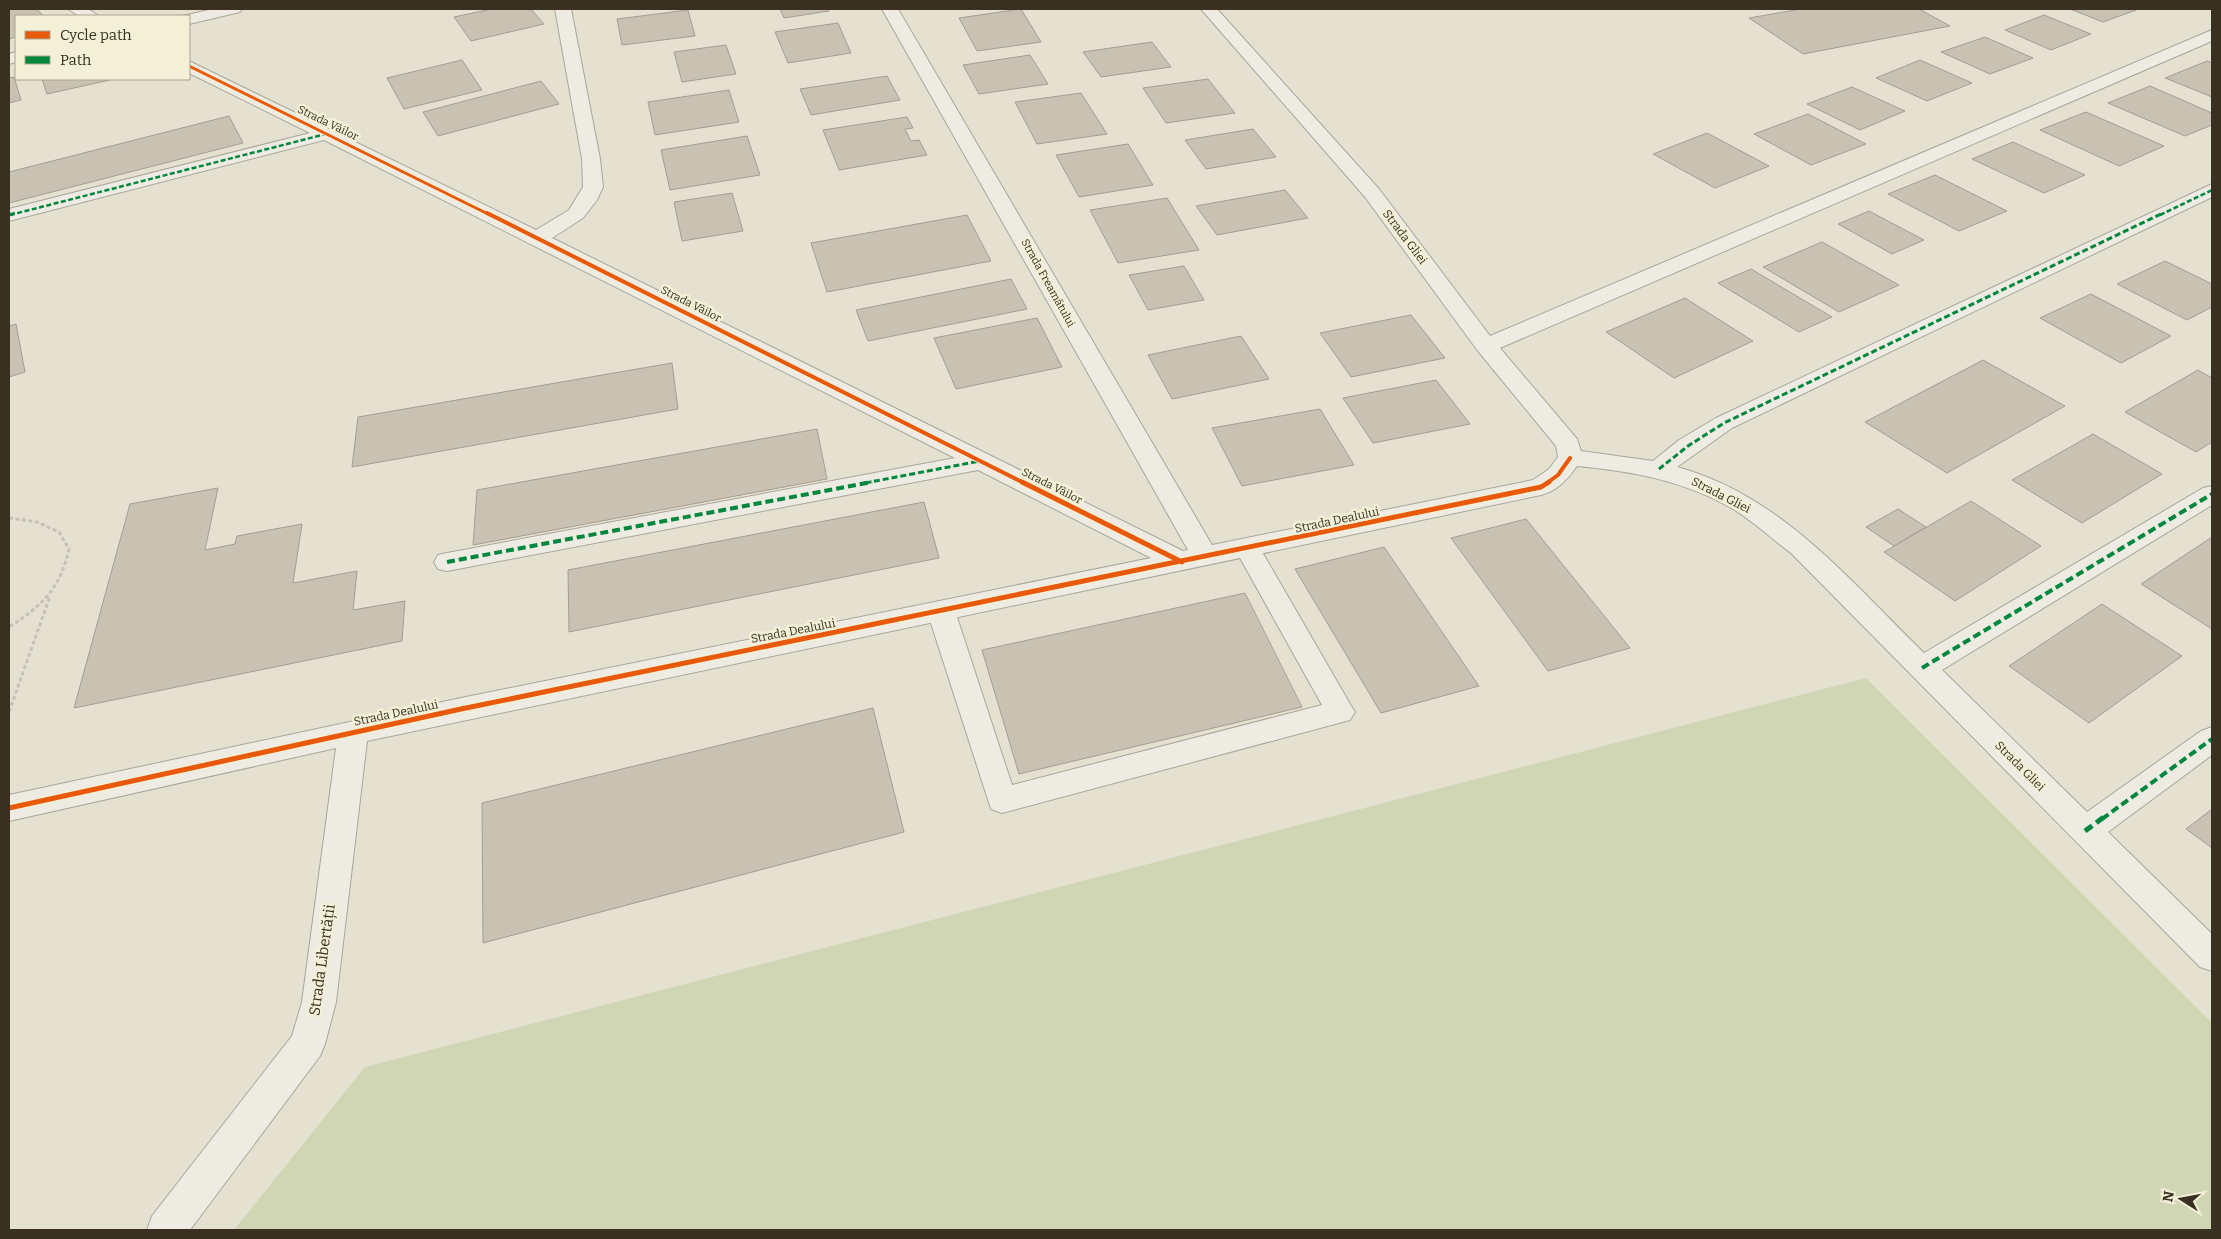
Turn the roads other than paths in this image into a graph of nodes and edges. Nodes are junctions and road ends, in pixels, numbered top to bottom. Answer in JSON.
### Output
{"nodes":[{"id":1,"x":76,"y":9,"type":"edge"},
{"id":2,"x":234,"y":9,"type":"edge"},
{"id":3,"x":563,"y":9,"type":"edge"},
{"id":4,"x":890,"y":9,"type":"edge"},
{"id":5,"x":1209,"y":9,"type":"edge"},
{"id":6,"x":89,"y":15,"type":"edge"},
{"id":7,"x":190,"y":19,"type":"edge"},
{"id":8,"x":2212,"y":35,"type":"edge"},
{"id":9,"x":190,"y":66,"type":"edge"},
{"id":10,"x":326,"y":134,"type":"junction"},
{"id":11,"x":2212,"y":190,"type":"edge"},
{"id":12,"x":9,"y":215,"type":"edge"},
{"id":13,"x":537,"y":238,"type":"junction"},
{"id":14,"x":1486,"y":346,"type":"junction"},
{"id":15,"x":1570,"y":458,"type":"junction"},
{"id":16,"x":981,"y":461,"type":"junction"},
{"id":17,"x":1659,"y":469,"type":"junction"},
{"id":18,"x":2212,"y":494,"type":"edge"},
{"id":19,"x":1248,"y":549,"type":"junction"},
{"id":20,"x":1194,"y":560,"type":"junction"},
{"id":21,"x":447,"y":562,"type":"dead end"},
{"id":22,"x":941,"y":612,"type":"junction"},
{"id":23,"x":1922,"y":668,"type":"junction"},
{"id":24,"x":353,"y":733,"type":"junction"},
{"id":25,"x":2212,"y":739,"type":"edge"},
{"id":26,"x":9,"y":808,"type":"edge"},
{"id":27,"x":2085,"y":830,"type":"junction"},
{"id":28,"x":2212,"y":956,"type":"edge"},
{"id":29,"x":166,"y":1230,"type":"edge"}],
"edges":[{"from":1,"to":6,"type":"street"},
{"from":2,"to":7,"type":"street"},
{"from":3,"to":13,"type":"street"},
{"from":4,"to":20,"type":"street","name":"Strada Freamătului"},
{"from":5,"to":14,"type":"street","name":"Strada Gliei"},
{"from":8,"to":14,"type":"street"},
{"from":9,"to":10,"type":"street","name":"Strada Văilor"},
{"from":10,"to":12,"type":"street"},
{"from":10,"to":13,"type":"street","name":"Strada Văilor"},
{"from":11,"to":17,"type":"street"},
{"from":13,"to":16,"type":"street","name":"Strada Văilor"},
{"from":14,"to":15,"type":"street","name":"Strada Gliei"},
{"from":15,"to":17,"type":"street","name":"Strada Gliei"},
{"from":15,"to":19,"type":"street","name":"Strada Dealului"},
{"from":16,"to":20,"type":"street","name":"Strada Văilor"},
{"from":16,"to":21,"type":"street"},
{"from":17,"to":23,"type":"street","name":"Strada Gliei"},
{"from":18,"to":23,"type":"street"},
{"from":19,"to":20,"type":"street","name":"Strada Dealului"},
{"from":19,"to":22,"type":"street"},
{"from":20,"to":22,"type":"street","name":"Strada Dealului"},
{"from":22,"to":24,"type":"street","name":"Strada Dealului"},
{"from":23,"to":27,"type":"street","name":"Strada Gliei"},
{"from":24,"to":26,"type":"street","name":"Strada Dealului"},
{"from":24,"to":29,"type":"street","name":"Strada Libertății"},
{"from":25,"to":27,"type":"street"},
{"from":27,"to":28,"type":"street","name":"Strada Gliei"}]}
